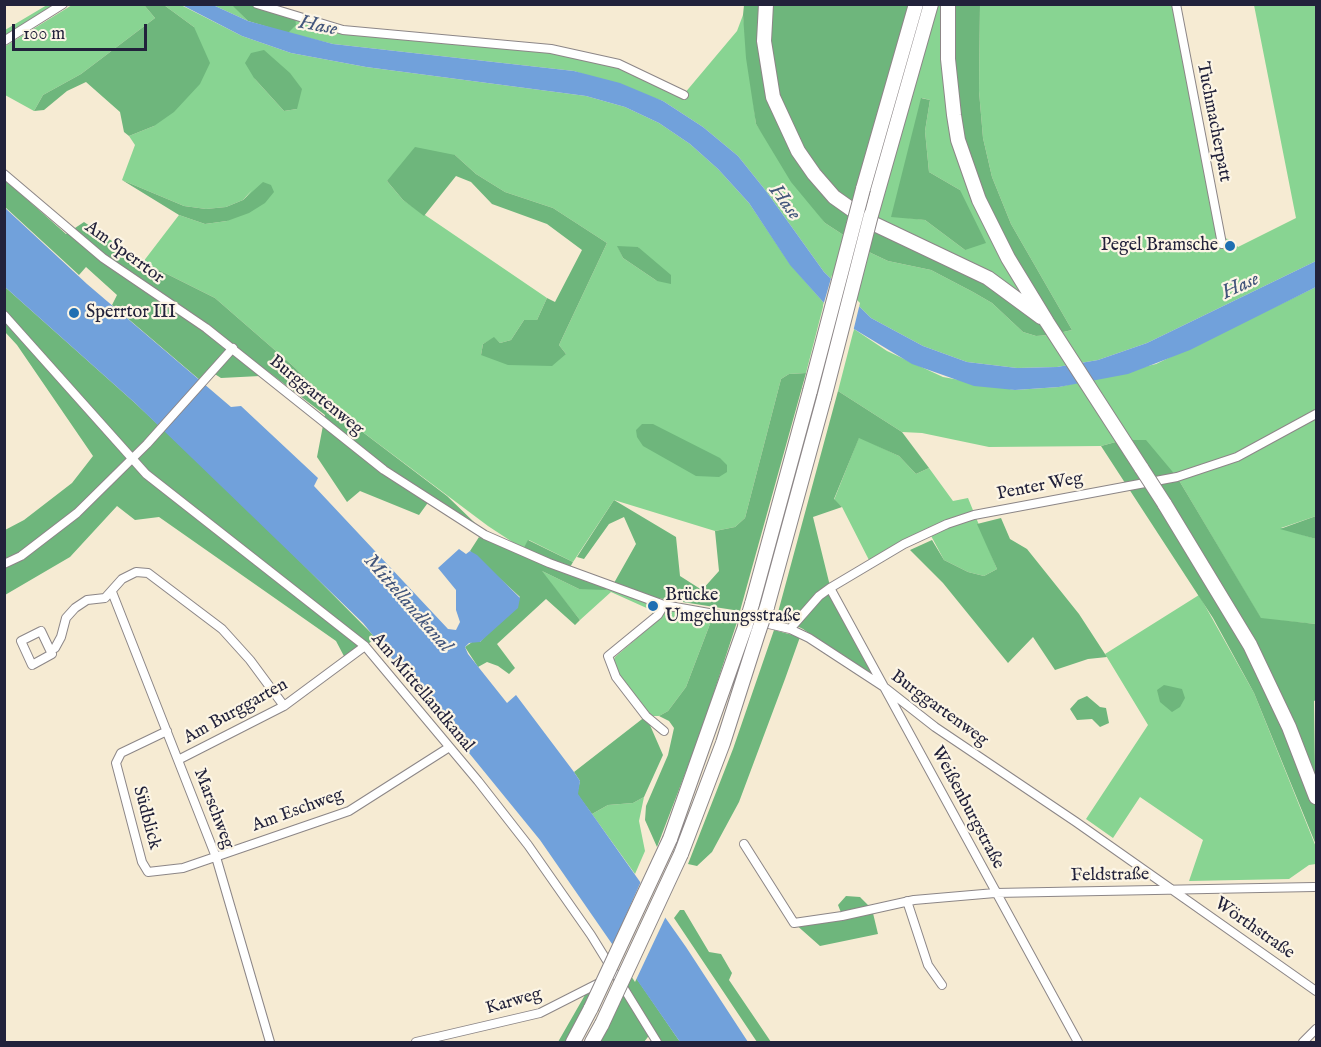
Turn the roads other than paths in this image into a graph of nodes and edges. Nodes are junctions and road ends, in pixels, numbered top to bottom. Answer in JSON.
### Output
{"nodes":[{"id":1,"x":63,"y":4,"type":"edge"},
{"id":2,"x":257,"y":4,"type":"edge"},
{"id":3,"x":766,"y":4,"type":"edge"},
{"id":4,"x":916,"y":4,"type":"edge"},
{"id":5,"x":931,"y":4,"type":"edge"},
{"id":6,"x":948,"y":4,"type":"edge"},
{"id":7,"x":1176,"y":4,"type":"edge"},
{"id":8,"x":4,"y":41,"type":"edge"},
{"id":9,"x":684,"y":95,"type":"dead end"},
{"id":10,"x":4,"y":174,"type":"edge"},
{"id":11,"x":1222,"y":244,"type":"dead end"},
{"id":12,"x":4,"y":315,"type":"edge"},
{"id":13,"x":1047,"y":322,"type":"junction"},
{"id":14,"x":232,"y":348,"type":"junction"},
{"id":15,"x":1317,"y":414,"type":"edge"},
{"id":16,"x":131,"y":458,"type":"junction"},
{"id":17,"x":4,"y":564,"type":"edge"},
{"id":18,"x":830,"y":588,"type":"junction"},
{"id":19,"x":112,"y":592,"type":"junction"},
{"id":20,"x":664,"y":605,"type":"junction"},
{"id":21,"x":790,"y":629,"type":"junction"},
{"id":22,"x":365,"y":646,"type":"junction"},
{"id":23,"x":50,"y":650,"type":"junction"},
{"id":24,"x":884,"y":687,"type":"junction"},
{"id":25,"x":284,"y":706,"type":"junction"},
{"id":26,"x":664,"y":731,"type":"dead end"},
{"id":27,"x":166,"y":732,"type":"junction"},
{"id":28,"x":448,"y":748,"type":"junction"},
{"id":29,"x":178,"y":760,"type":"junction"},
{"id":30,"x":1317,"y":797,"type":"edge"},
{"id":31,"x":744,"y":844,"type":"dead end"},
{"id":32,"x":216,"y":857,"type":"junction"},
{"id":33,"x":1314,"y":887,"type":"dead end"},
{"id":34,"x":1173,"y":891,"type":"junction"},
{"id":35,"x":995,"y":893,"type":"junction"},
{"id":36,"x":907,"y":901,"type":"junction"},
{"id":37,"x":615,"y":975,"type":"junction"},
{"id":38,"x":942,"y":986,"type":"dead end"},
{"id":39,"x":1317,"y":991,"type":"edge"},
{"id":40,"x":1317,"y":1029,"type":"edge"},
{"id":41,"x":270,"y":1042,"type":"edge"},
{"id":42,"x":416,"y":1042,"type":"edge"},
{"id":43,"x":573,"y":1042,"type":"edge"},
{"id":44,"x":592,"y":1042,"type":"edge"},
{"id":45,"x":657,"y":1042,"type":"edge"},
{"id":46,"x":1078,"y":1042,"type":"edge"},
{"id":47,"x":1303,"y":1042,"type":"edge"}],
"edges":[{"from":1,"to":8,"type":"street"},
{"from":2,"to":9,"type":"street"},
{"from":3,"to":13,"type":"highway"},
{"from":4,"to":43,"type":"highway","bridge":true},
{"from":5,"to":44,"type":"highway","bridge":true},
{"from":6,"to":13,"type":"highway"},
{"from":7,"to":11,"type":"street","name":"Tuchmacherpatt"},
{"from":10,"to":14,"type":"street","name":"Am Sperrtor"},
{"from":12,"to":16,"type":"street","name":"Am Mittellandkanal"},
{"from":13,"to":30,"type":"highway","bridge":true},
{"from":14,"to":16,"type":"street"},
{"from":14,"to":20,"type":"street","name":"Burggartenweg"},
{"from":15,"to":18,"type":"street","name":"Penter Weg"},
{"from":16,"to":17,"type":"street"},
{"from":16,"to":22,"type":"street","name":"Am Mittellandkanal"},
{"from":18,"to":21,"type":"street","name":"Penter Weg"},
{"from":18,"to":24,"type":"street","name":"Weißenburgstraße"},
{"from":19,"to":23,"type":"street"},
{"from":19,"to":25,"type":"street"},
{"from":19,"to":27,"type":"street","name":"Marschweg"},
{"from":20,"to":21,"type":"street","name":"Burggartenweg"},
{"from":20,"to":26,"type":"street"},
{"from":21,"to":24,"type":"street","name":"Burggartenweg"},
{"from":22,"to":25,"type":"street","name":"Am Burggarten"},
{"from":22,"to":28,"type":"street","name":"Am Mittellandkanal"},
{"from":23,"to":23,"type":"street"},
{"from":24,"to":34,"type":"street","name":"Burggartenweg"},
{"from":24,"to":35,"type":"street","name":"Weißenburgstraße"},
{"from":25,"to":29,"type":"street","name":"Am Burggarten"},
{"from":27,"to":29,"type":"street","name":"Marschweg"},
{"from":27,"to":32,"type":"street","name":"Südblick"},
{"from":28,"to":32,"type":"street","name":"Am Eschweg"},
{"from":28,"to":37,"type":"street","name":"Am Mittellandkanal"},
{"from":29,"to":32,"type":"street","name":"Marschweg"},
{"from":31,"to":36,"type":"street","name":"Feldstraße"},
{"from":32,"to":41,"type":"street","name":"Marschweg"},
{"from":33,"to":34,"type":"street","name":"Feldstraße"},
{"from":34,"to":35,"type":"street","name":"Feldstraße"},
{"from":34,"to":39,"type":"street","name":"Wörthstraße"},
{"from":35,"to":36,"type":"street","name":"Feldstraße"},
{"from":35,"to":46,"type":"street","name":"Weißenburgstraße"},
{"from":36,"to":38,"type":"street"},
{"from":37,"to":42,"type":"street","name":"Karweg"},
{"from":37,"to":45,"type":"street","name":"Am Mittellandkanal"},
{"from":40,"to":47,"type":"street"}]}
